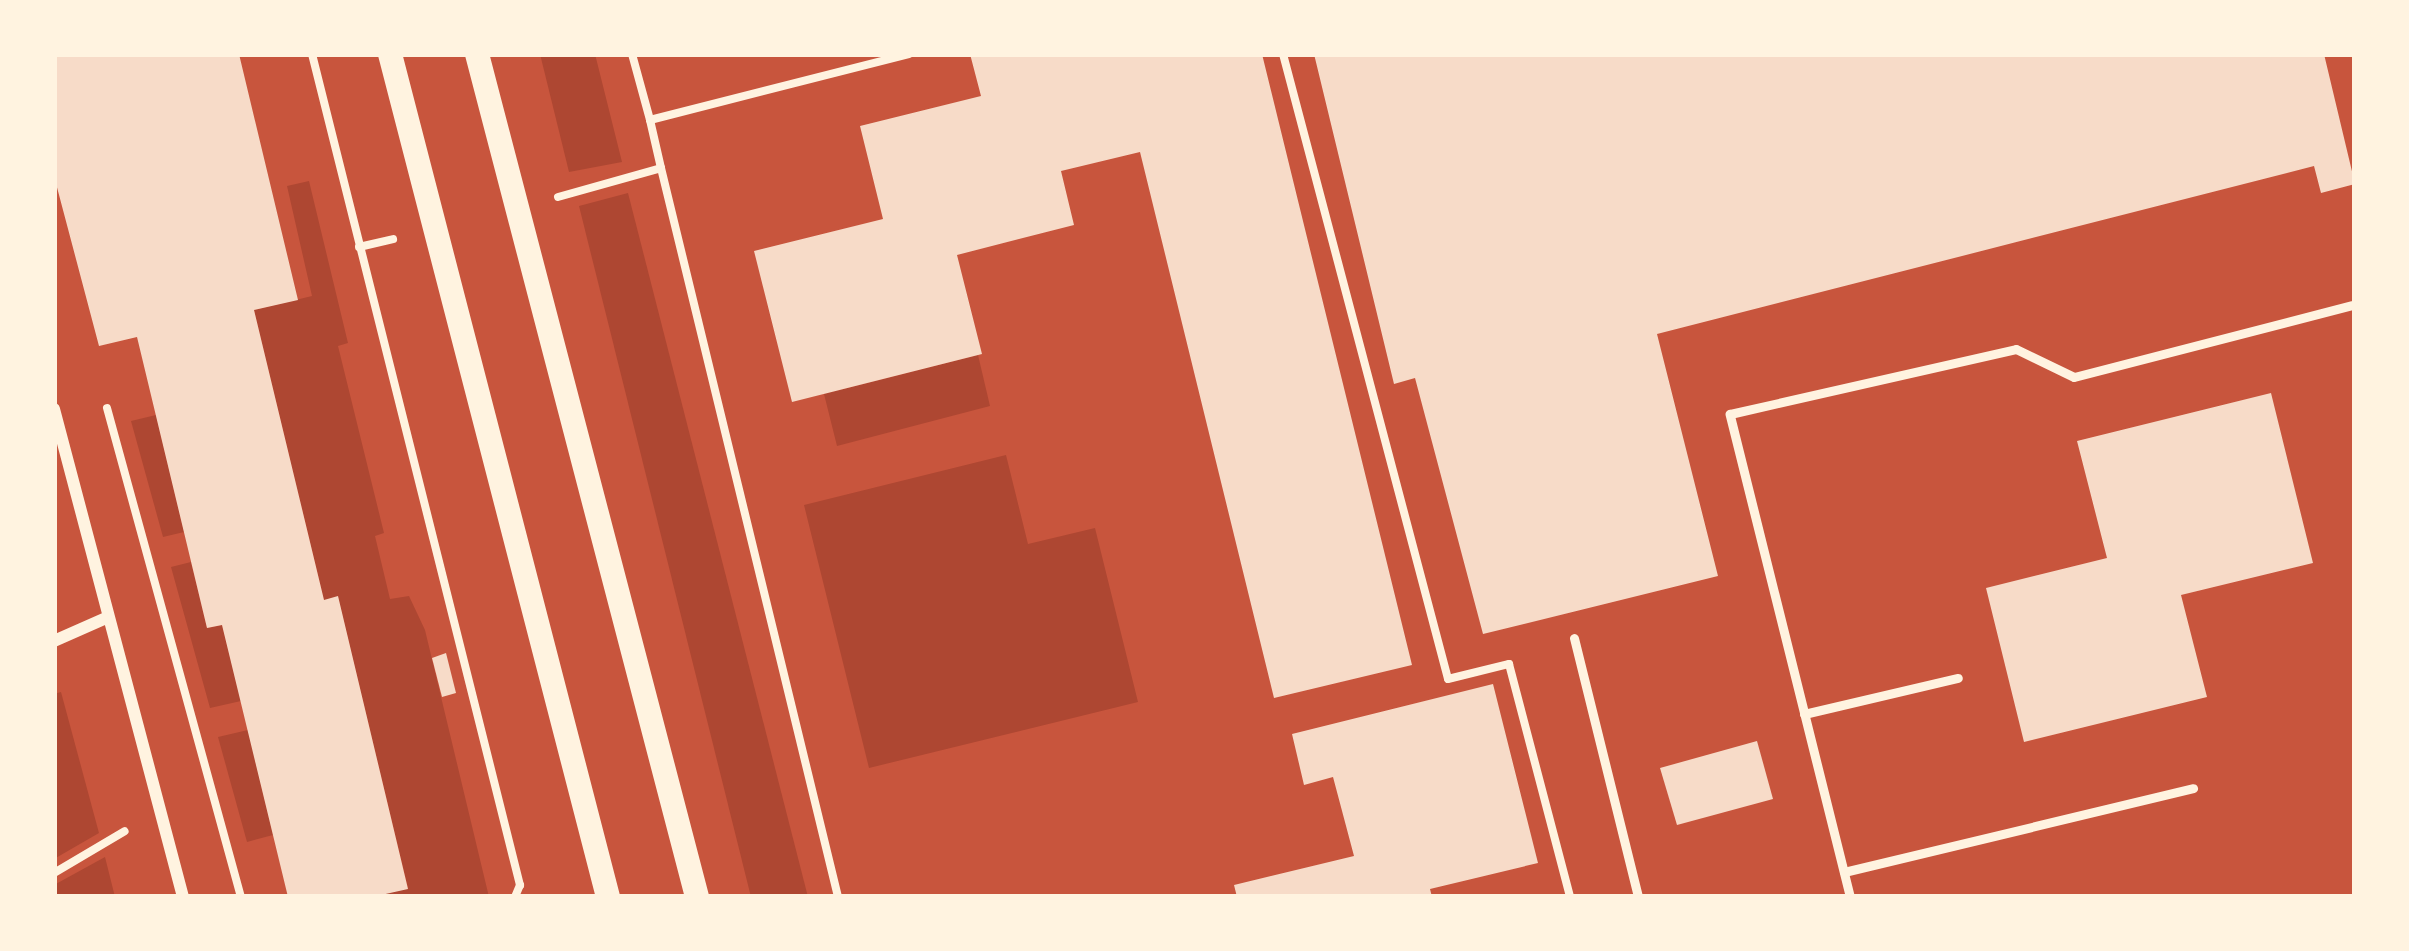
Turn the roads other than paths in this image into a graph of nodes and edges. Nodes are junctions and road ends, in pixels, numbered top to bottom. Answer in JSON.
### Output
{"nodes":[{"id":1,"x":390,"y":54,"type":"edge"},
{"id":2,"x":477,"y":54,"type":"edge"},
{"id":3,"x":2352,"y":305,"type":"dead end"},
{"id":4,"x":54,"y":409,"type":"edge"},
{"id":5,"x":106,"y":618,"type":"junction"},
{"id":6,"x":1574,"y":638,"type":"dead end"},
{"id":7,"x":54,"y":641,"type":"edge"},
{"id":8,"x":1958,"y":679,"type":"dead end"},
{"id":9,"x":1804,"y":714,"type":"junction"},
{"id":10,"x":2193,"y":788,"type":"dead end"},
{"id":11,"x":1844,"y":872,"type":"junction"},
{"id":12,"x":183,"y":897,"type":"edge"},
{"id":13,"x":608,"y":897,"type":"edge"},
{"id":14,"x":697,"y":897,"type":"edge"},
{"id":15,"x":1638,"y":897,"type":"edge"},
{"id":16,"x":1850,"y":897,"type":"edge"}],
"edges":[{"from":1,"to":13,"type":"main road"},
{"from":2,"to":14,"type":"main road"},
{"from":3,"to":9,"type":"lane"},
{"from":4,"to":5,"type":"street"},
{"from":5,"to":7,"type":"street"},
{"from":5,"to":12,"type":"street"},
{"from":6,"to":15,"type":"lane"},
{"from":8,"to":9,"type":"lane"},
{"from":9,"to":11,"type":"lane"},
{"from":10,"to":11,"type":"lane"},
{"from":11,"to":16,"type":"lane"}]}
